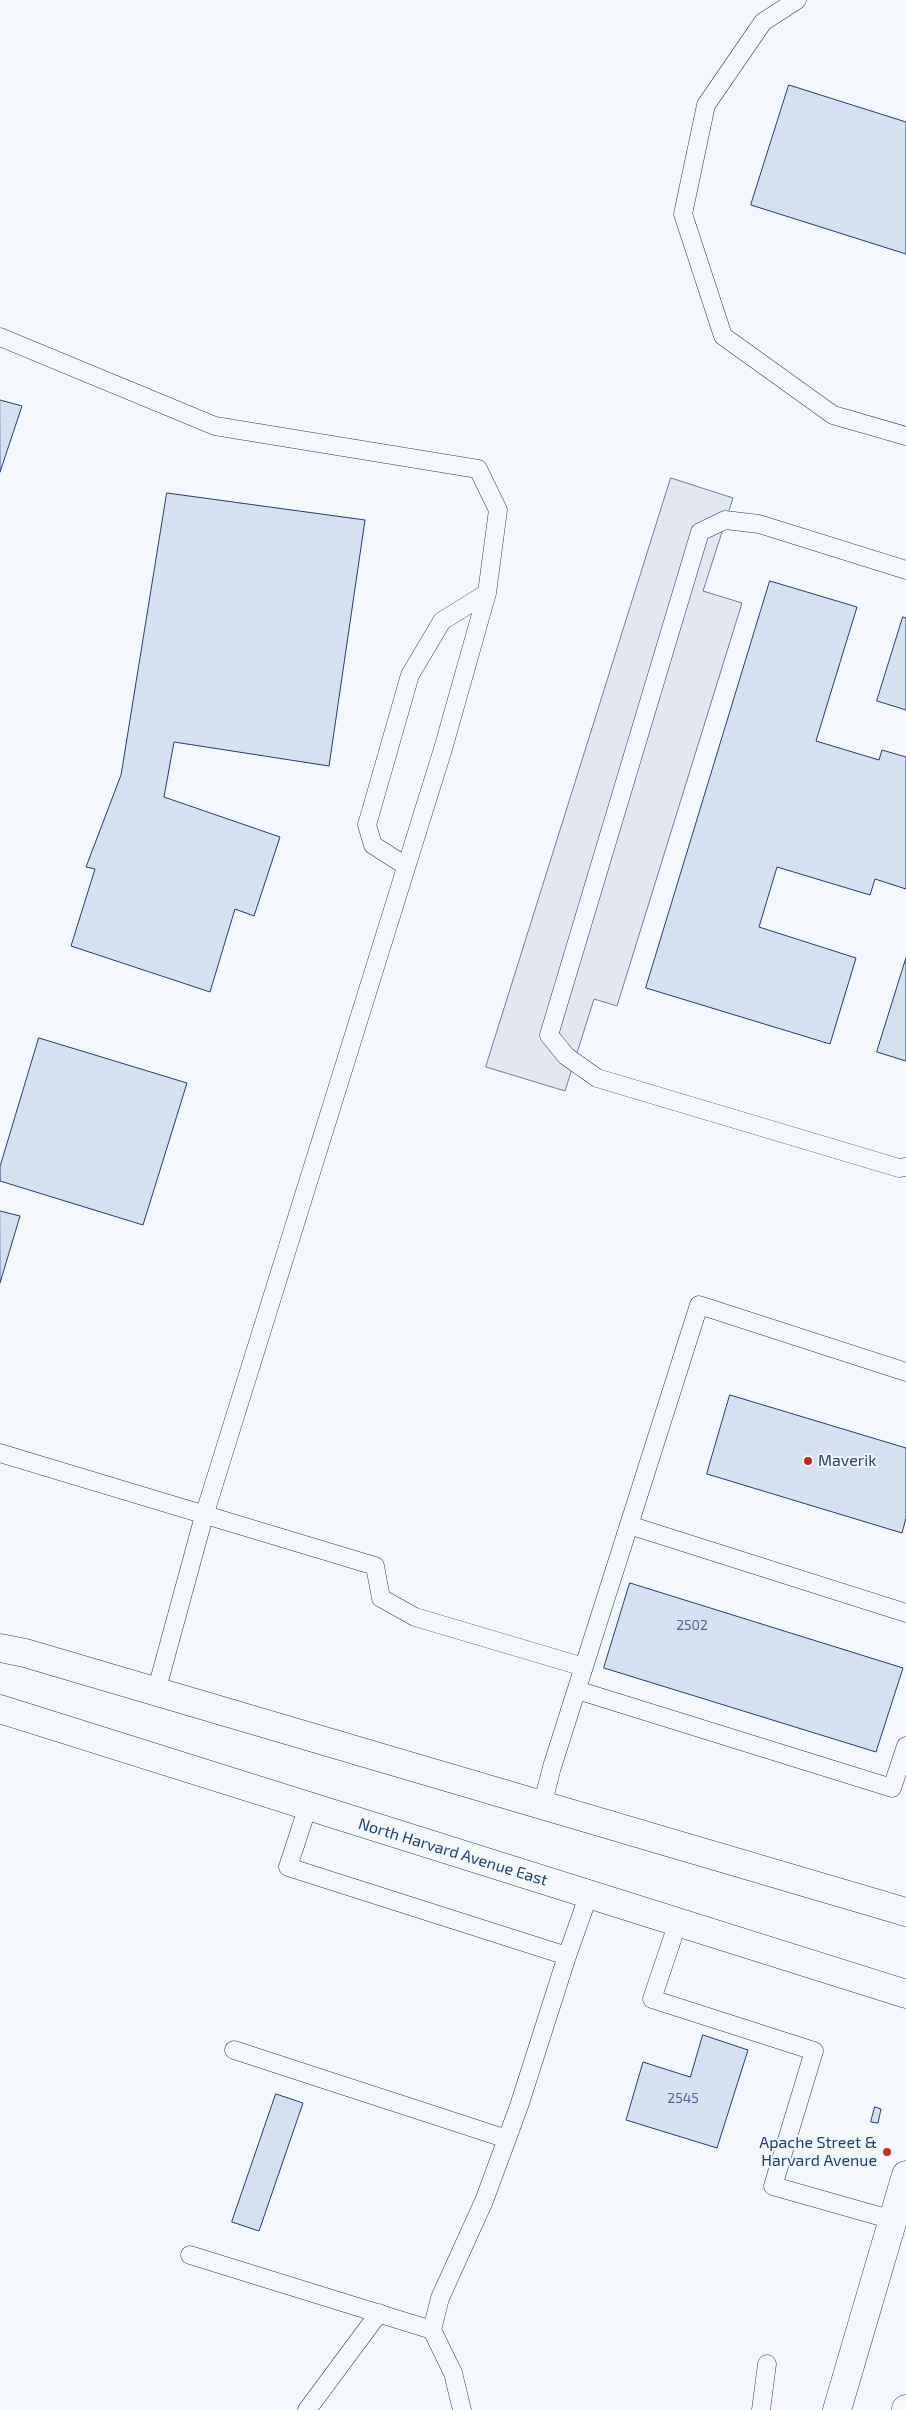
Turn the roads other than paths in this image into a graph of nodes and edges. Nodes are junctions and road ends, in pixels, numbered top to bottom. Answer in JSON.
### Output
{"nodes":[{"id":1,"x":797,"y":0,"type":"edge"},
{"id":2,"x":0,"y":338,"type":"edge"},
{"id":3,"x":906,"y":436,"type":"edge"},
{"id":4,"x":906,"y":570,"type":"edge"},
{"id":5,"x":487,"y":593,"type":"junction"},
{"id":6,"x":406,"y":866,"type":"junction"},
{"id":7,"x":906,"y":1167,"type":"edge"},
{"id":8,"x":906,"y":1372,"type":"edge"},
{"id":9,"x":0,"y":1453,"type":"edge"},
{"id":10,"x":204,"y":1516,"type":"junction"},
{"id":11,"x":629,"y":1525,"type":"junction"},
{"id":12,"x":906,"y":1613,"type":"edge"},
{"id":13,"x":0,"y":1648,"type":"edge"},
{"id":14,"x":584,"y":1666,"type":"junction"},
{"id":15,"x":577,"y":1690,"type":"junction"},
{"id":16,"x":156,"y":1692,"type":"junction"},
{"id":17,"x":0,"y":1709,"type":"edge"},
{"id":18,"x":906,"y":1746,"type":"edge"},
{"id":19,"x":308,"y":1806,"type":"junction"},
{"id":20,"x":542,"y":1806,"type":"junction"},
{"id":21,"x":589,"y":1894,"type":"junction"},
{"id":22,"x":906,"y":1912,"type":"edge"},
{"id":23,"x":678,"y":1922,"type":"junction"},
{"id":24,"x":567,"y":1956,"type":"junction"},
{"id":25,"x":906,"y":1994,"type":"edge"},
{"id":26,"x":234,"y":2050,"type":"dead end"},
{"id":27,"x":507,"y":2139,"type":"junction"},
{"id":28,"x":906,"y":2175,"type":"edge"},
{"id":29,"x":893,"y":2220,"type":"junction"},
{"id":30,"x":190,"y":2255,"type":"dead end"},
{"id":31,"x":379,"y":2313,"type":"junction"},
{"id":32,"x":432,"y":2330,"type":"junction"},
{"id":33,"x":767,"y":2364,"type":"dead end"},
{"id":34,"x":307,"y":2410,"type":"edge"},
{"id":35,"x":462,"y":2410,"type":"edge"},
{"id":36,"x":761,"y":2410,"type":"edge"},
{"id":37,"x":837,"y":2410,"type":"edge"}],
"edges":[{"from":1,"to":3,"type":"lane"},
{"from":2,"to":5,"type":"lane"},
{"from":4,"to":7,"type":"lane"},
{"from":5,"to":6,"type":"lane"},
{"from":5,"to":6,"type":"lane"},
{"from":6,"to":10,"type":"lane"},
{"from":8,"to":11,"type":"lane"},
{"from":9,"to":10,"type":"lane"},
{"from":10,"to":14,"type":"lane"},
{"from":10,"to":16,"type":"lane"},
{"from":11,"to":12,"type":"lane"},
{"from":11,"to":14,"type":"lane"},
{"from":13,"to":16,"type":"main road"},
{"from":14,"to":15,"type":"lane"},
{"from":15,"to":18,"type":"lane"},
{"from":15,"to":20,"type":"lane"},
{"from":16,"to":20,"type":"main road"},
{"from":17,"to":19,"type":"main road","name":"North Harvard Avenue East"},
{"from":19,"to":21,"type":"main road","name":"North Harvard Avenue East"},
{"from":19,"to":24,"type":"lane"},
{"from":20,"to":22,"type":"main road"},
{"from":21,"to":23,"type":"main road","name":"North Harvard Avenue East"},
{"from":21,"to":24,"type":"lane"},
{"from":23,"to":25,"type":"main road","name":"North Harvard Avenue East"},
{"from":23,"to":29,"type":"lane"},
{"from":24,"to":27,"type":"lane"},
{"from":26,"to":27,"type":"lane"},
{"from":27,"to":32,"type":"lane"},
{"from":28,"to":29,"type":"main road"},
{"from":29,"to":37,"type":"main road"},
{"from":30,"to":31,"type":"lane"},
{"from":31,"to":32,"type":"lane"},
{"from":31,"to":34,"type":"lane"},
{"from":32,"to":35,"type":"lane"},
{"from":33,"to":36,"type":"lane"}]}
